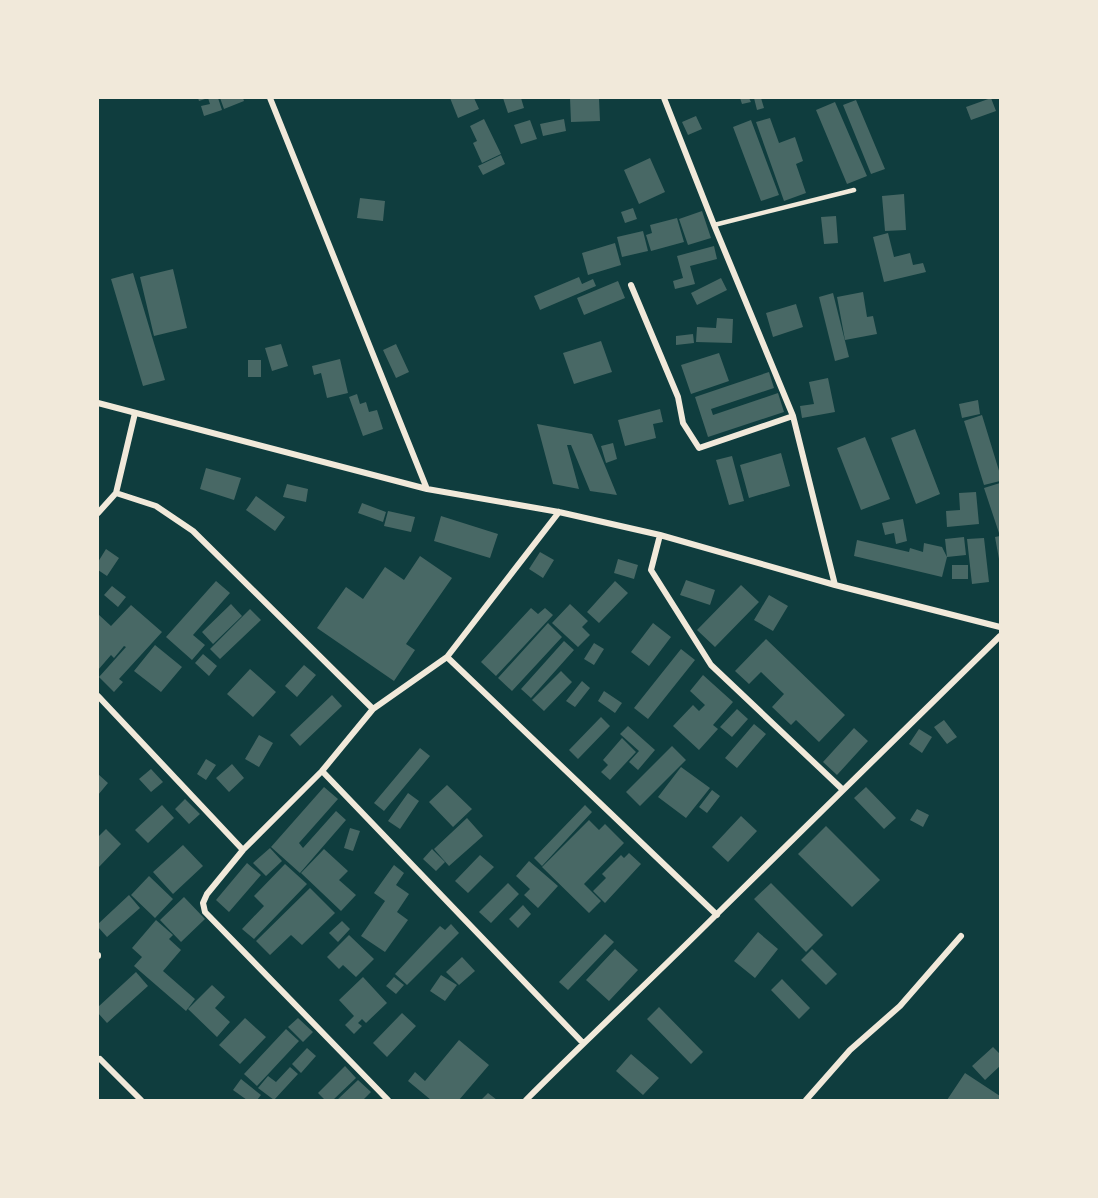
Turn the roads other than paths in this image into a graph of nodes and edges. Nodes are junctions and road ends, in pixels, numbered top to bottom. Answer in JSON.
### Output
{"nodes":[{"id":1,"x":270,"y":98,"type":"edge"},
{"id":2,"x":664,"y":98,"type":"edge"},
{"id":3,"x":854,"y":190,"type":"dead end"},
{"id":4,"x":714,"y":225,"type":"junction"},
{"id":5,"x":631,"y":285,"type":"dead end"},
{"id":6,"x":98,"y":403,"type":"edge"},
{"id":7,"x":135,"y":413,"type":"junction"},
{"id":8,"x":793,"y":416,"type":"junction"},
{"id":9,"x":427,"y":489,"type":"junction"},
{"id":10,"x":116,"y":493,"type":"junction"},
{"id":11,"x":559,"y":512,"type":"junction"},
{"id":12,"x":98,"y":513,"type":"edge"},
{"id":13,"x":660,"y":536,"type":"junction"},
{"id":14,"x":835,"y":585,"type":"junction"},
{"id":15,"x":1000,"y":627,"type":"edge"},
{"id":16,"x":1000,"y":636,"type":"edge"},
{"id":17,"x":447,"y":657,"type":"junction"},
{"id":18,"x":98,"y":696,"type":"edge"},
{"id":19,"x":373,"y":709,"type":"junction"},
{"id":20,"x":322,"y":771,"type":"junction"},
{"id":21,"x":842,"y":789,"type":"junction"},
{"id":22,"x":243,"y":850,"type":"junction"},
{"id":23,"x":717,"y":915,"type":"junction"},
{"id":24,"x":961,"y":936,"type":"dead end"},
{"id":25,"x":583,"y":1043,"type":"junction"},
{"id":26,"x":100,"y":1059,"type":"dead end"},
{"id":27,"x":141,"y":1101,"type":"edge"},
{"id":28,"x":388,"y":1101,"type":"edge"},
{"id":29,"x":526,"y":1101,"type":"edge"},
{"id":30,"x":806,"y":1101,"type":"edge"}],
"edges":[{"from":1,"to":9,"type":"street"},
{"from":2,"to":4,"type":"street"},
{"from":3,"to":4,"type":"lane"},
{"from":4,"to":8,"type":"street"},
{"from":5,"to":8,"type":"street"},
{"from":6,"to":7,"type":"street"},
{"from":7,"to":9,"type":"street"},
{"from":7,"to":10,"type":"street"},
{"from":8,"to":14,"type":"street"},
{"from":9,"to":11,"type":"street"},
{"from":10,"to":12,"type":"street"},
{"from":10,"to":19,"type":"street"},
{"from":11,"to":13,"type":"street"},
{"from":11,"to":17,"type":"street"},
{"from":13,"to":14,"type":"street"},
{"from":13,"to":21,"type":"street"},
{"from":14,"to":15,"type":"street"},
{"from":16,"to":21,"type":"street"},
{"from":17,"to":19,"type":"street"},
{"from":17,"to":23,"type":"street"},
{"from":18,"to":22,"type":"street"},
{"from":19,"to":20,"type":"street"},
{"from":20,"to":22,"type":"street"},
{"from":20,"to":25,"type":"street"},
{"from":21,"to":23,"type":"street"},
{"from":22,"to":28,"type":"street"},
{"from":23,"to":25,"type":"street"},
{"from":24,"to":30,"type":"street"},
{"from":25,"to":29,"type":"street"},
{"from":26,"to":27,"type":"street"}]}
